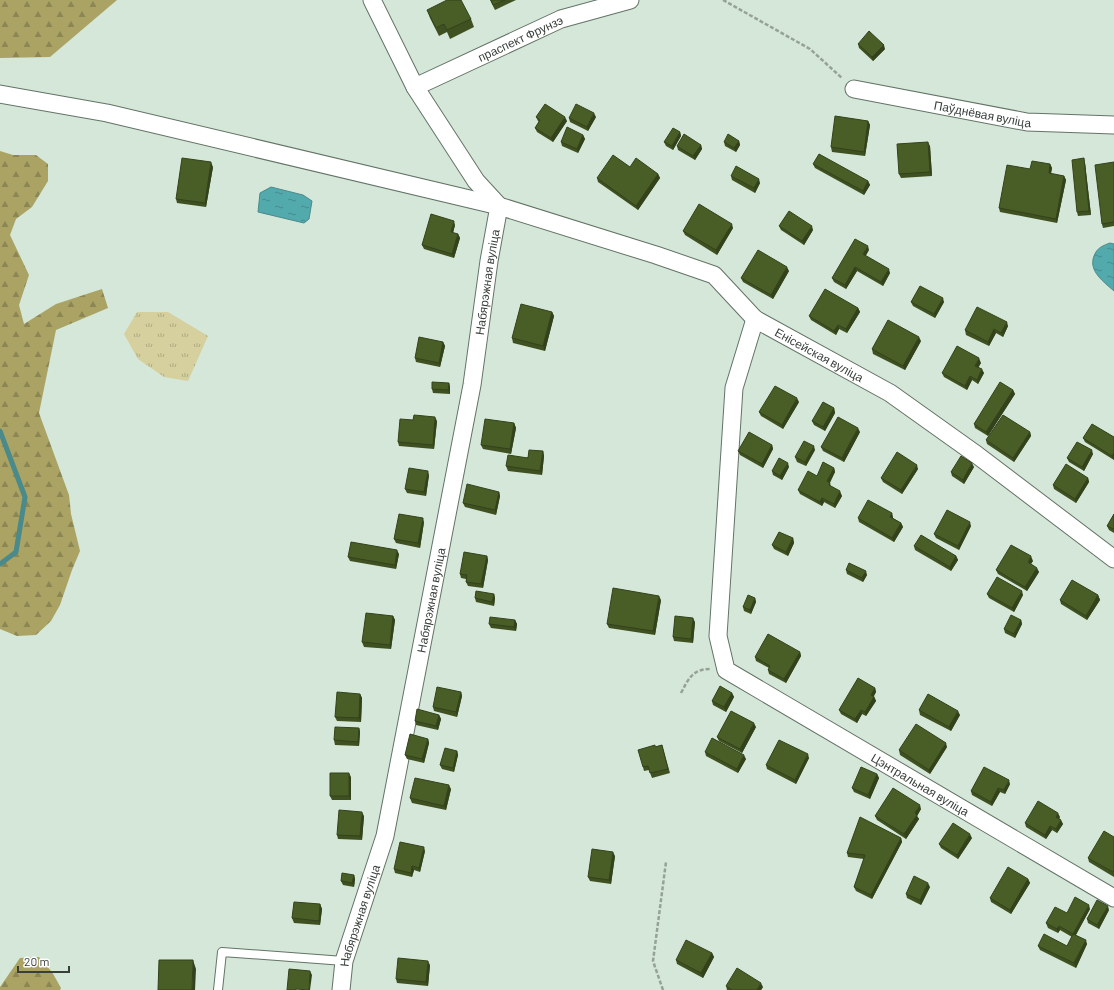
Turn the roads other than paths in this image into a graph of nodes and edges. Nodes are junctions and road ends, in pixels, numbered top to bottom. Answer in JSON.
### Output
{"nodes":[{"id":1,"x":372,"y":0,"type":"edge"},
{"id":2,"x":630,"y":0,"type":"edge"},
{"id":3,"x":415,"y":87,"type":"junction"},
{"id":4,"x":854,"y":89,"type":"road end"},
{"id":5,"x":0,"y":94,"type":"edge"},
{"id":6,"x":1114,"y":125,"type":"edge"},
{"id":7,"x":499,"y":206,"type":"junction"},
{"id":8,"x":755,"y":319,"type":"junction"},
{"id":9,"x":1114,"y":559,"type":"edge"},
{"id":10,"x":1114,"y":898,"type":"edge"},
{"id":11,"x":344,"y":961,"type":"junction"},
{"id":12,"x":218,"y":990,"type":"edge"},
{"id":13,"x":341,"y":990,"type":"edge"}],
"edges":[{"from":1,"to":3,"type":"street"},
{"from":2,"to":3,"type":"street","name":"праспект Фрунзэ"},
{"from":3,"to":7,"type":"street"},
{"from":4,"to":6,"type":"street","name":"Паўднёвая вуліца"},
{"from":5,"to":7,"type":"street","name":"Енісейская вуліца"},
{"from":7,"to":8,"type":"street","name":"Енісейская вуліца"},
{"from":7,"to":11,"type":"street","name":"Набярэжная вуліца"},
{"from":8,"to":9,"type":"street","name":"Енісейская вуліца"},
{"from":8,"to":10,"type":"street","name":"Цэнтральная вуліца"},
{"from":11,"to":12,"type":"lane"},
{"from":11,"to":13,"type":"street","name":"Набярэжная вуліца"}]}
